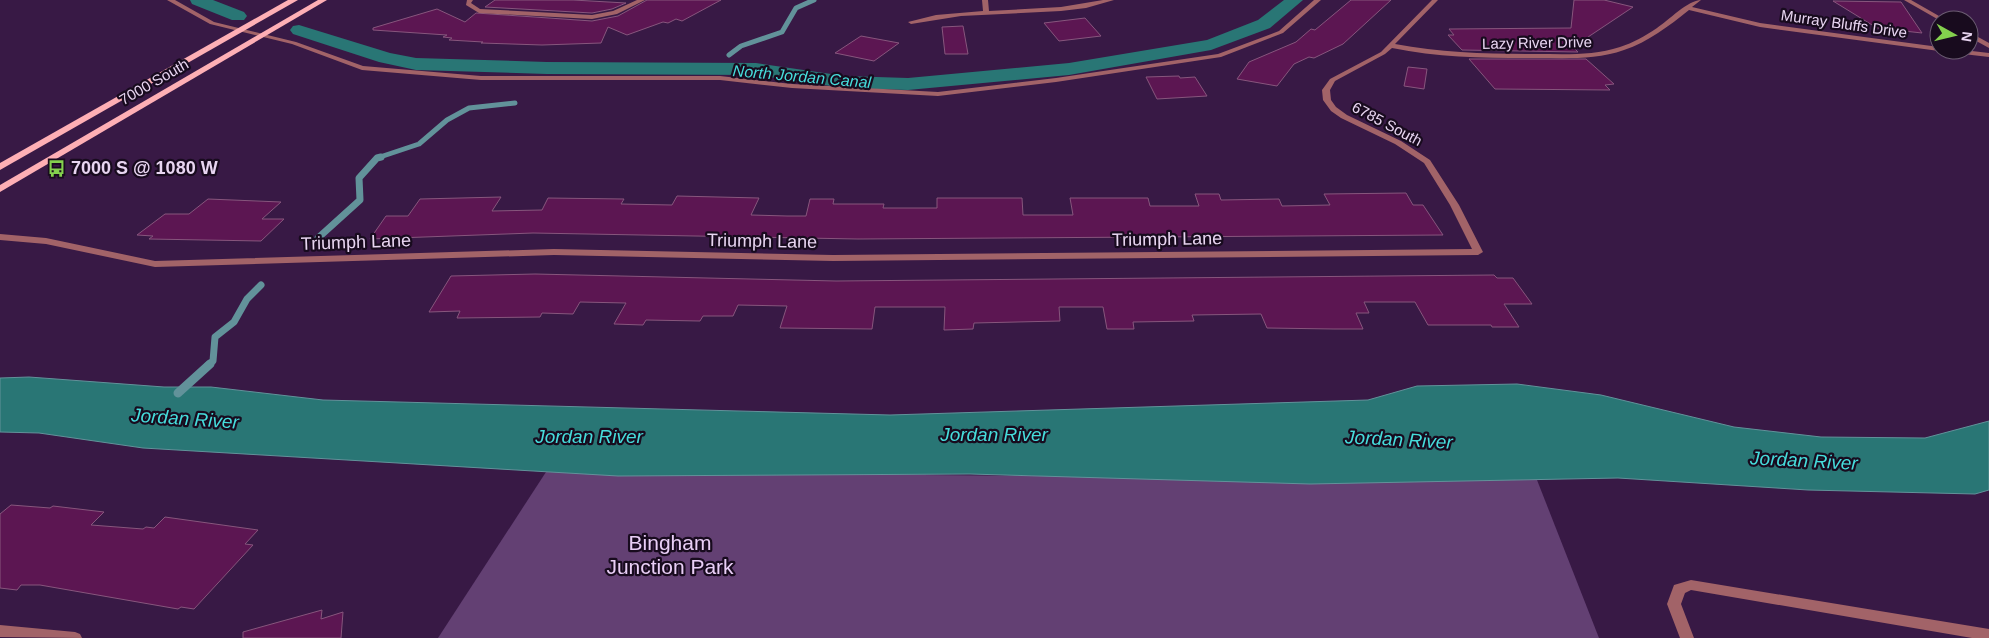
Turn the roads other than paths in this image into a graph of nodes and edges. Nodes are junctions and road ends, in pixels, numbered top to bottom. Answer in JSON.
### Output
{"nodes":[{"id":1,"x":170,"y":0,"type":"edge"},
{"id":2,"x":294,"y":0,"type":"edge"},
{"id":3,"x":323,"y":0,"type":"edge"},
{"id":4,"x":470,"y":0,"type":"edge"},
{"id":5,"x":642,"y":0,"type":"edge"},
{"id":6,"x":985,"y":0,"type":"edge"},
{"id":7,"x":1111,"y":0,"type":"edge"},
{"id":8,"x":1318,"y":0,"type":"edge"},
{"id":9,"x":1435,"y":0,"type":"edge"},
{"id":10,"x":1698,"y":0,"type":"edge"},
{"id":11,"x":1907,"y":0,"type":"edge"},
{"id":12,"x":1687,"y":8,"type":"junction"},
{"id":13,"x":986,"y":12,"type":"junction"},
{"id":14,"x":1929,"y":12,"type":"edge"},
{"id":15,"x":911,"y":22,"type":"dead end"},
{"id":16,"x":242,"y":30,"type":"junction"},
{"id":17,"x":264,"y":34,"type":"junction"},
{"id":18,"x":1393,"y":46,"type":"junction"},
{"id":19,"x":1929,"y":48,"type":"edge"},
{"id":20,"x":0,"y":167,"type":"edge"},
{"id":21,"x":0,"y":189,"type":"edge"},
{"id":22,"x":1458,"y":208,"type":"joint"},
{"id":23,"x":0,"y":237,"type":"edge"},
{"id":24,"x":0,"y":631,"type":"edge"},
{"id":25,"x":1989,"y":635,"type":"edge"},
{"id":26,"x":75,"y":638,"type":"edge"},
{"id":27,"x":1687,"y":638,"type":"edge"}],
"edges":[{"from":1,"to":16,"type":"street"},
{"from":2,"to":16,"type":"main road","name":"7000 South"},
{"from":3,"to":17,"type":"main road","name":"7000 South"},
{"from":4,"to":5,"type":"street"},
{"from":6,"to":13,"type":"street"},
{"from":7,"to":13,"type":"street"},
{"from":8,"to":17,"type":"street"},
{"from":9,"to":18,"type":"street"},
{"from":10,"to":12,"type":"street","name":"Lazy River Drive"},
{"from":11,"to":14,"type":"street"},
{"from":12,"to":18,"type":"street","name":"Lazy River Drive"},
{"from":12,"to":19,"type":"street","name":"Murray Bluffs Drive"},
{"from":13,"to":15,"type":"street"},
{"from":16,"to":17,"type":"street"},
{"from":16,"to":20,"type":"main road","name":"7000 South"},
{"from":17,"to":21,"type":"main road","name":"7000 South"},
{"from":18,"to":22,"type":"street","name":"6785 South"},
{"from":22,"to":23,"type":"street","name":"Triumph Lane"},
{"from":24,"to":26,"type":"street"},
{"from":25,"to":27,"type":"street"}]}
